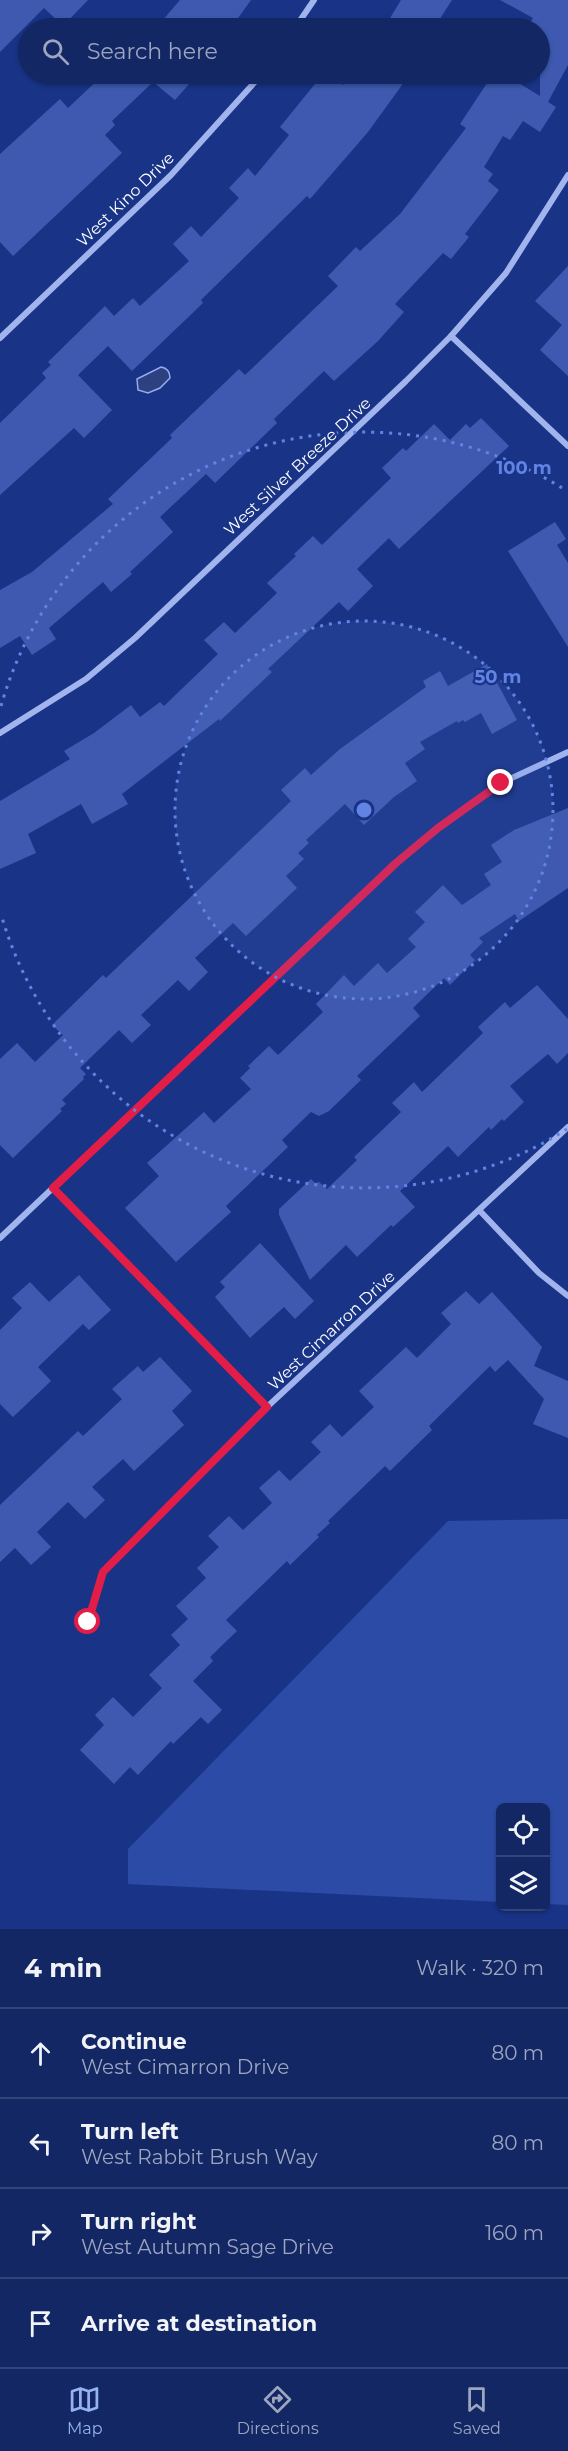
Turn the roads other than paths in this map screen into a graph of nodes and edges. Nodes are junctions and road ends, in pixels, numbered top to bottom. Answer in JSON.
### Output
{"nodes":[{"id":1,"x":314,"y":0,"type":"edge"},
{"id":2,"x":302,"y":18,"type":"edge"},
{"id":3,"x":253,"y":84,"type":"edge"},
{"id":4,"x":568,"y":175,"type":"edge"},
{"id":5,"x":451,"y":336,"type":"junction"},
{"id":6,"x":0,"y":338,"type":"edge"},
{"id":7,"x":568,"y":446,"type":"edge"},
{"id":8,"x":0,"y":733,"type":"edge"},
{"id":9,"x":568,"y":752,"type":"edge"},
{"id":10,"x":568,"y":1127,"type":"edge"},
{"id":11,"x":53,"y":1188,"type":"junction"},
{"id":12,"x":480,"y":1211,"type":"junction"},
{"id":13,"x":0,"y":1238,"type":"edge"},
{"id":14,"x":568,"y":1296,"type":"edge"},
{"id":15,"x":267,"y":1407,"type":"junction"},
{"id":16,"x":88,"y":1622,"type":"dead end"}],
"edges":[{"from":1,"to":2,"type":"street"},
{"from":3,"to":6,"type":"street","name":"West Kino Drive"},
{"from":4,"to":5,"type":"street","name":"West Silver Breeze Drive"},
{"from":5,"to":7,"type":"street"},
{"from":5,"to":8,"type":"street","name":"West Silver Breeze Drive"},
{"from":9,"to":11,"type":"street"},
{"from":10,"to":12,"type":"street","name":"West Cimarron Drive"},
{"from":11,"to":13,"type":"street"},
{"from":11,"to":15,"type":"street"},
{"from":12,"to":14,"type":"street"},
{"from":12,"to":15,"type":"street","name":"West Cimarron Drive"},
{"from":15,"to":16,"type":"street","name":"West Cimarron Drive"}]}
